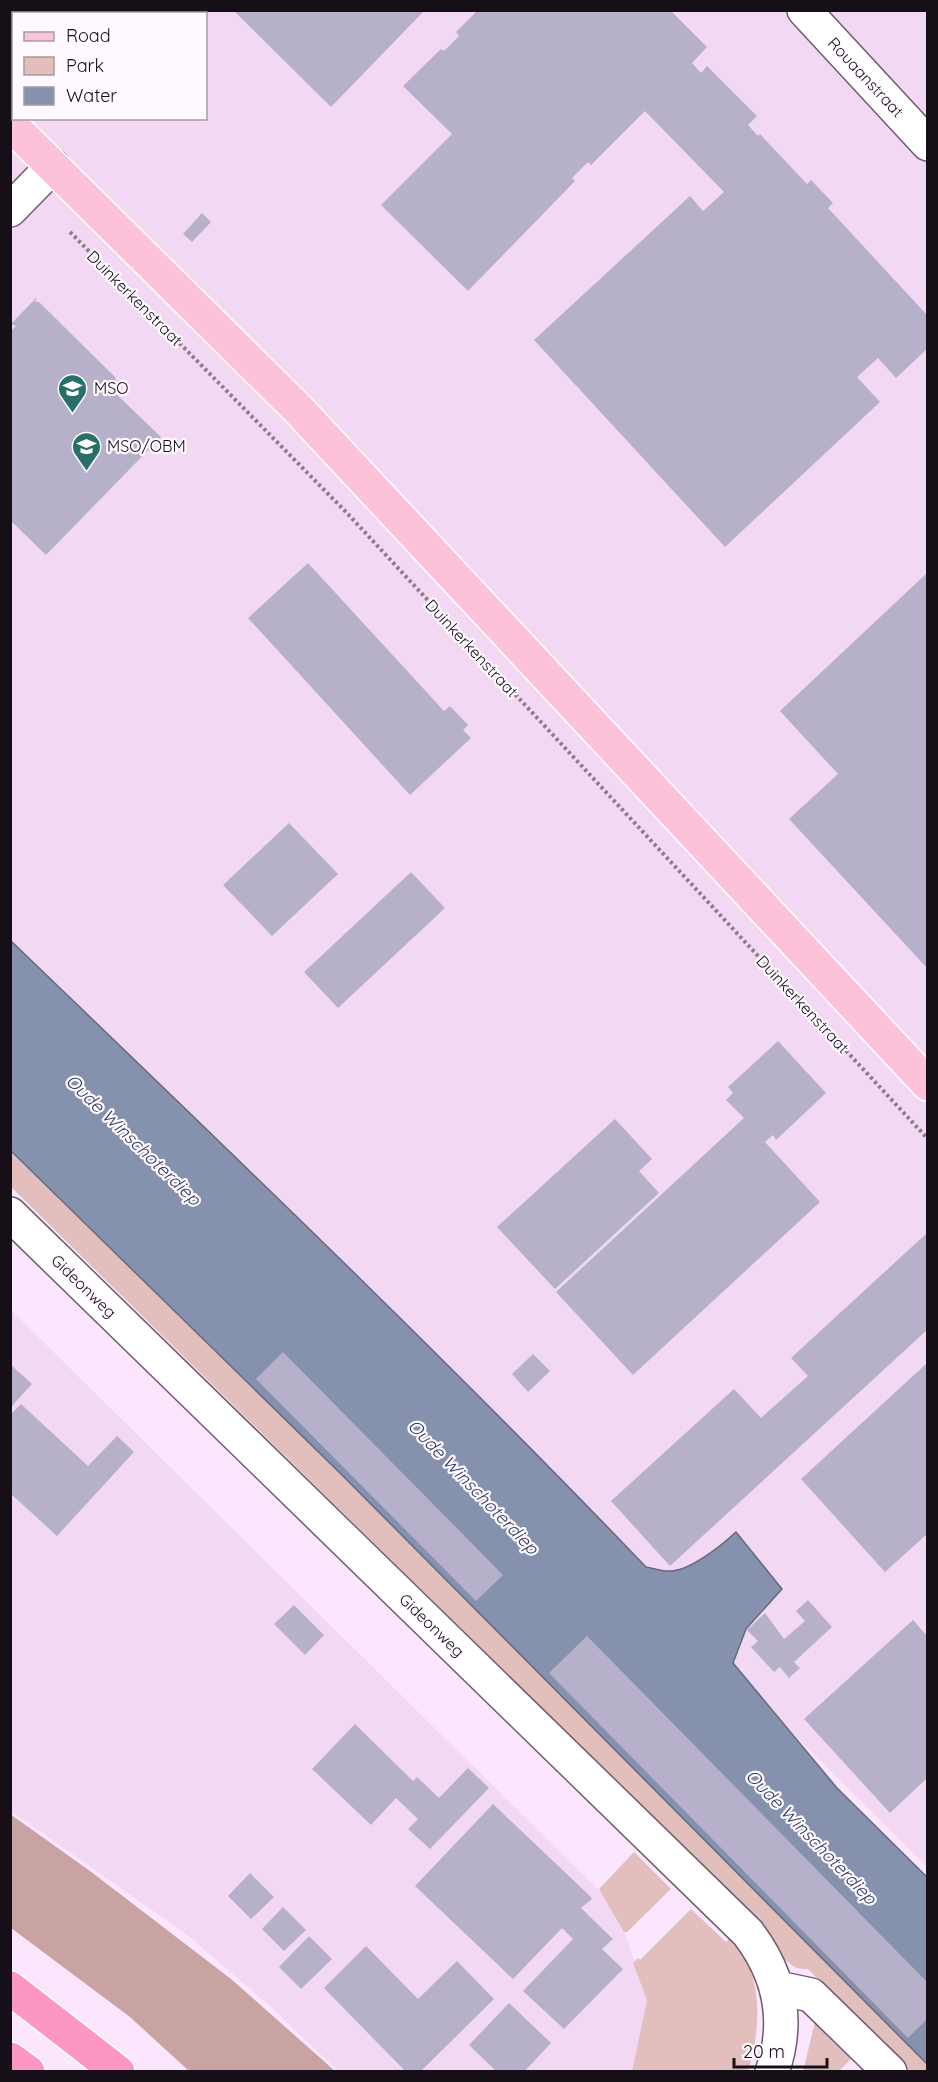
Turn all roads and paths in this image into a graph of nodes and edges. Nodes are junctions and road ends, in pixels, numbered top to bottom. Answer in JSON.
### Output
{"nodes":[{"id":1,"x":804,"y":10,"type":"edge"},
{"id":2,"x":10,"y":124,"type":"edge"},
{"id":3,"x":927,"y":144,"type":"edge"},
{"id":4,"x":53,"y":166,"type":"junction"},
{"id":5,"x":10,"y":210,"type":"edge"},
{"id":6,"x":64,"y":224,"type":"dead end"},
{"id":7,"x":927,"y":1084,"type":"edge"},
{"id":8,"x":927,"y":1139,"type":"edge"},
{"id":9,"x":10,"y":1214,"type":"edge"},
{"id":10,"x":10,"y":1988,"type":"edge"},
{"id":11,"x":778,"y":1988,"type":"junction"},
{"id":12,"x":10,"y":2059,"type":"edge"},
{"id":13,"x":28,"y":2072,"type":"edge"},
{"id":14,"x":118,"y":2072,"type":"edge"},
{"id":15,"x":772,"y":2072,"type":"edge"},
{"id":16,"x":890,"y":2072,"type":"edge"}],
"edges":[{"from":1,"to":3,"type":"street","name":"Rouaanstraat"},
{"from":2,"to":4,"type":"main road"},
{"from":4,"to":5,"type":"street"},
{"from":4,"to":7,"type":"main road"},
{"from":6,"to":8,"type":"path","name":"Duinkerkenstraat"},
{"from":9,"to":11,"type":"street","name":"Gideonweg"},
{"from":10,"to":14,"type":"highway"},
{"from":11,"to":15,"type":"street","name":"Gideonweg"},
{"from":11,"to":16,"type":"street"},
{"from":12,"to":13,"type":"highway"}]}
